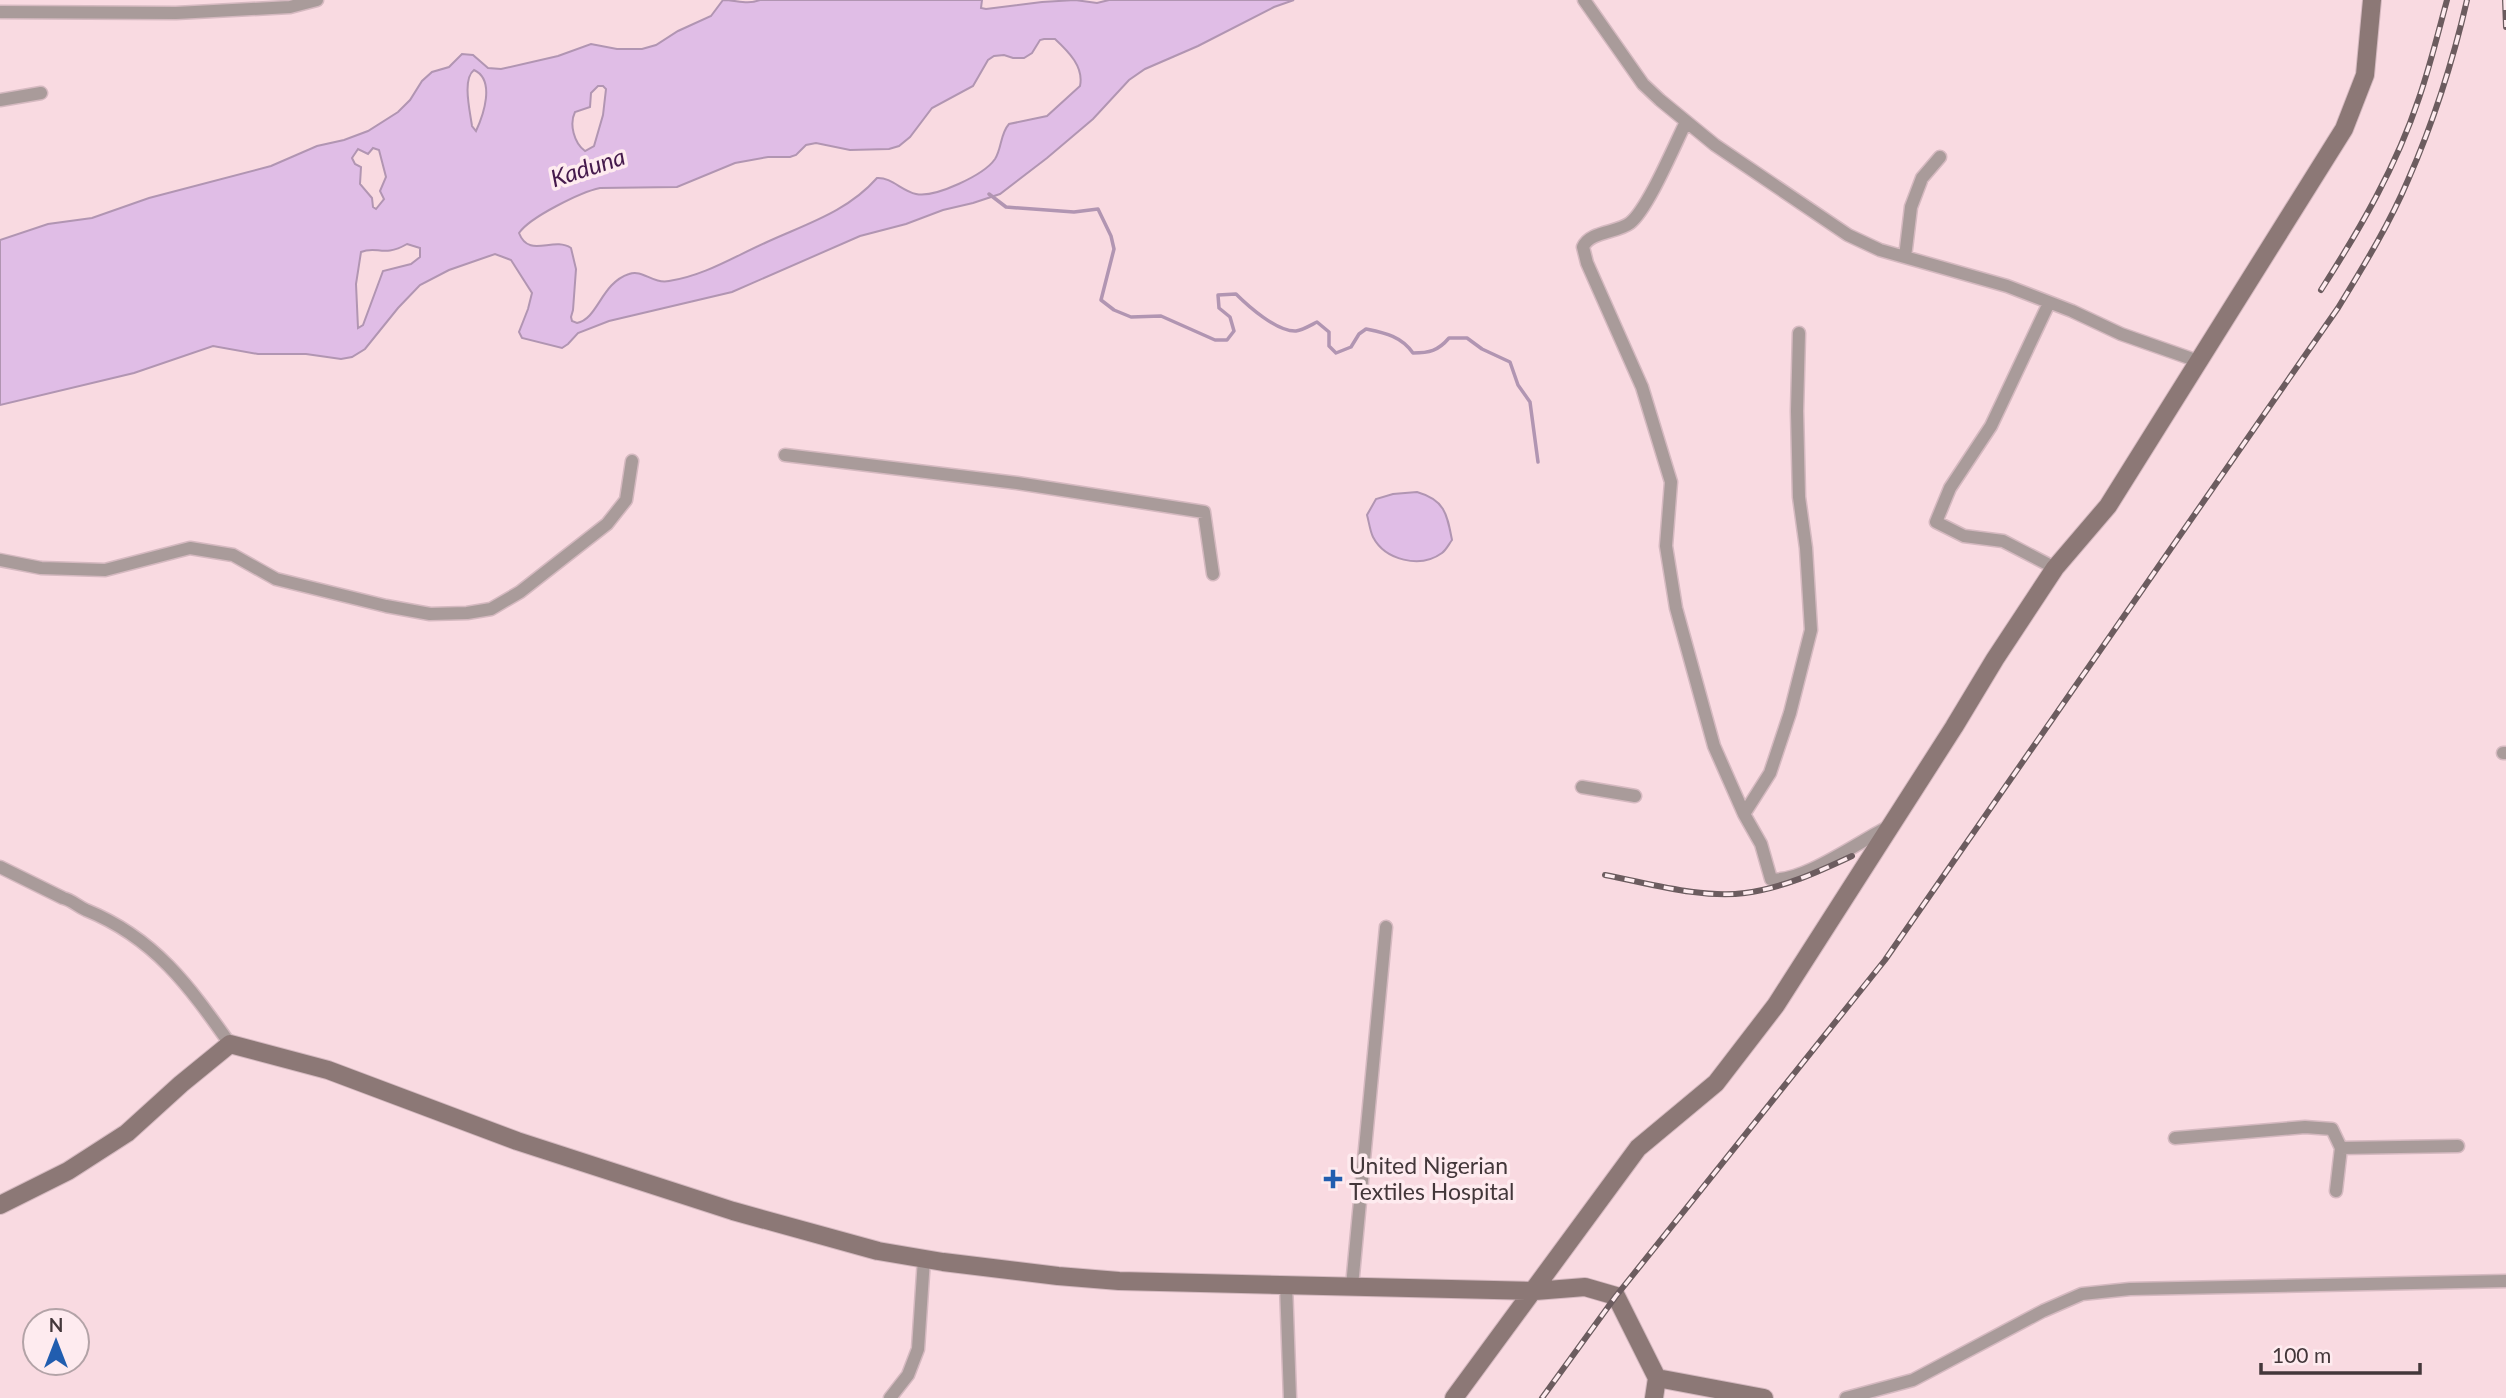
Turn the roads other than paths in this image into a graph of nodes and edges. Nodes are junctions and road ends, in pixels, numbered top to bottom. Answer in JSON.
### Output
{"nodes":[{"id":1,"x":317,"y":0,"type":"edge"},
{"id":2,"x":1584,"y":0,"type":"edge"},
{"id":3,"x":2372,"y":0,"type":"edge"},
{"id":4,"x":290,"y":4,"type":"edge"},
{"id":5,"x":0,"y":12,"type":"edge"},
{"id":6,"x":41,"y":93,"type":"dead end"},
{"id":7,"x":0,"y":100,"type":"edge"},
{"id":8,"x":1686,"y":122,"type":"junction"},
{"id":9,"x":1940,"y":157,"type":"dead end"},
{"id":10,"x":1905,"y":257,"type":"junction"},
{"id":11,"x":2049,"y":303,"type":"junction"},
{"id":12,"x":1798,"y":333,"type":"dead end"},
{"id":13,"x":2198,"y":361,"type":"junction"},
{"id":14,"x":785,"y":455,"type":"dead end"},
{"id":15,"x":632,"y":461,"type":"dead end"},
{"id":16,"x":0,"y":560,"type":"edge"},
{"id":17,"x":2055,"y":568,"type":"junction"},
{"id":18,"x":1213,"y":574,"type":"dead end"},
{"id":19,"x":1582,"y":787,"type":"dead end"},
{"id":20,"x":1634,"y":796,"type":"dead end"},
{"id":21,"x":1744,"y":814,"type":"junction"},
{"id":22,"x":1890,"y":826,"type":"junction"},
{"id":23,"x":0,"y":867,"type":"edge"},
{"id":24,"x":1386,"y":927,"type":"dead end"},
{"id":25,"x":230,"y":1044,"type":"junction"},
{"id":26,"x":2175,"y":1138,"type":"dead end"},
{"id":27,"x":2458,"y":1146,"type":"dead end"},
{"id":28,"x":2341,"y":1148,"type":"junction"},
{"id":29,"x":2336,"y":1191,"type":"dead end"},
{"id":30,"x":0,"y":1205,"type":"edge"},
{"id":31,"x":924,"y":1259,"type":"junction"},
{"id":32,"x":2506,"y":1281,"type":"edge"},
{"id":33,"x":1286,"y":1284,"type":"junction"},
{"id":34,"x":1352,"y":1286,"type":"junction"},
{"id":35,"x":1535,"y":1291,"type":"junction"},
{"id":36,"x":1657,"y":1378,"type":"junction"},
{"id":37,"x":890,"y":1398,"type":"edge"},
{"id":38,"x":1290,"y":1398,"type":"edge"},
{"id":39,"x":1454,"y":1398,"type":"edge"},
{"id":40,"x":1654,"y":1398,"type":"edge"},
{"id":41,"x":1765,"y":1398,"type":"edge"},
{"id":42,"x":1846,"y":1398,"type":"edge"}],
"edges":[{"from":1,"to":4,"type":"street"},
{"from":2,"to":8,"type":"street"},
{"from":3,"to":13,"type":"street"},
{"from":4,"to":5,"type":"street"},
{"from":6,"to":7,"type":"street"},
{"from":8,"to":10,"type":"street"},
{"from":8,"to":21,"type":"street"},
{"from":9,"to":10,"type":"street"},
{"from":10,"to":11,"type":"street"},
{"from":11,"to":13,"type":"street"},
{"from":11,"to":17,"type":"street"},
{"from":12,"to":21,"type":"street"},
{"from":13,"to":17,"type":"street"},
{"from":14,"to":18,"type":"street"},
{"from":15,"to":16,"type":"street"},
{"from":17,"to":22,"type":"street"},
{"from":19,"to":20,"type":"street"},
{"from":21,"to":22,"type":"street"},
{"from":22,"to":35,"type":"street"},
{"from":23,"to":25,"type":"street"},
{"from":24,"to":34,"type":"street"},
{"from":25,"to":30,"type":"street"},
{"from":25,"to":31,"type":"street"},
{"from":26,"to":28,"type":"street"},
{"from":27,"to":28,"type":"street"},
{"from":28,"to":29,"type":"street"},
{"from":31,"to":33,"type":"street"},
{"from":31,"to":37,"type":"street"},
{"from":32,"to":42,"type":"street"},
{"from":33,"to":34,"type":"street"},
{"from":33,"to":38,"type":"street"},
{"from":34,"to":35,"type":"street"},
{"from":35,"to":36,"type":"street"},
{"from":35,"to":39,"type":"street"},
{"from":36,"to":40,"type":"street"},
{"from":36,"to":41,"type":"street"}]}
